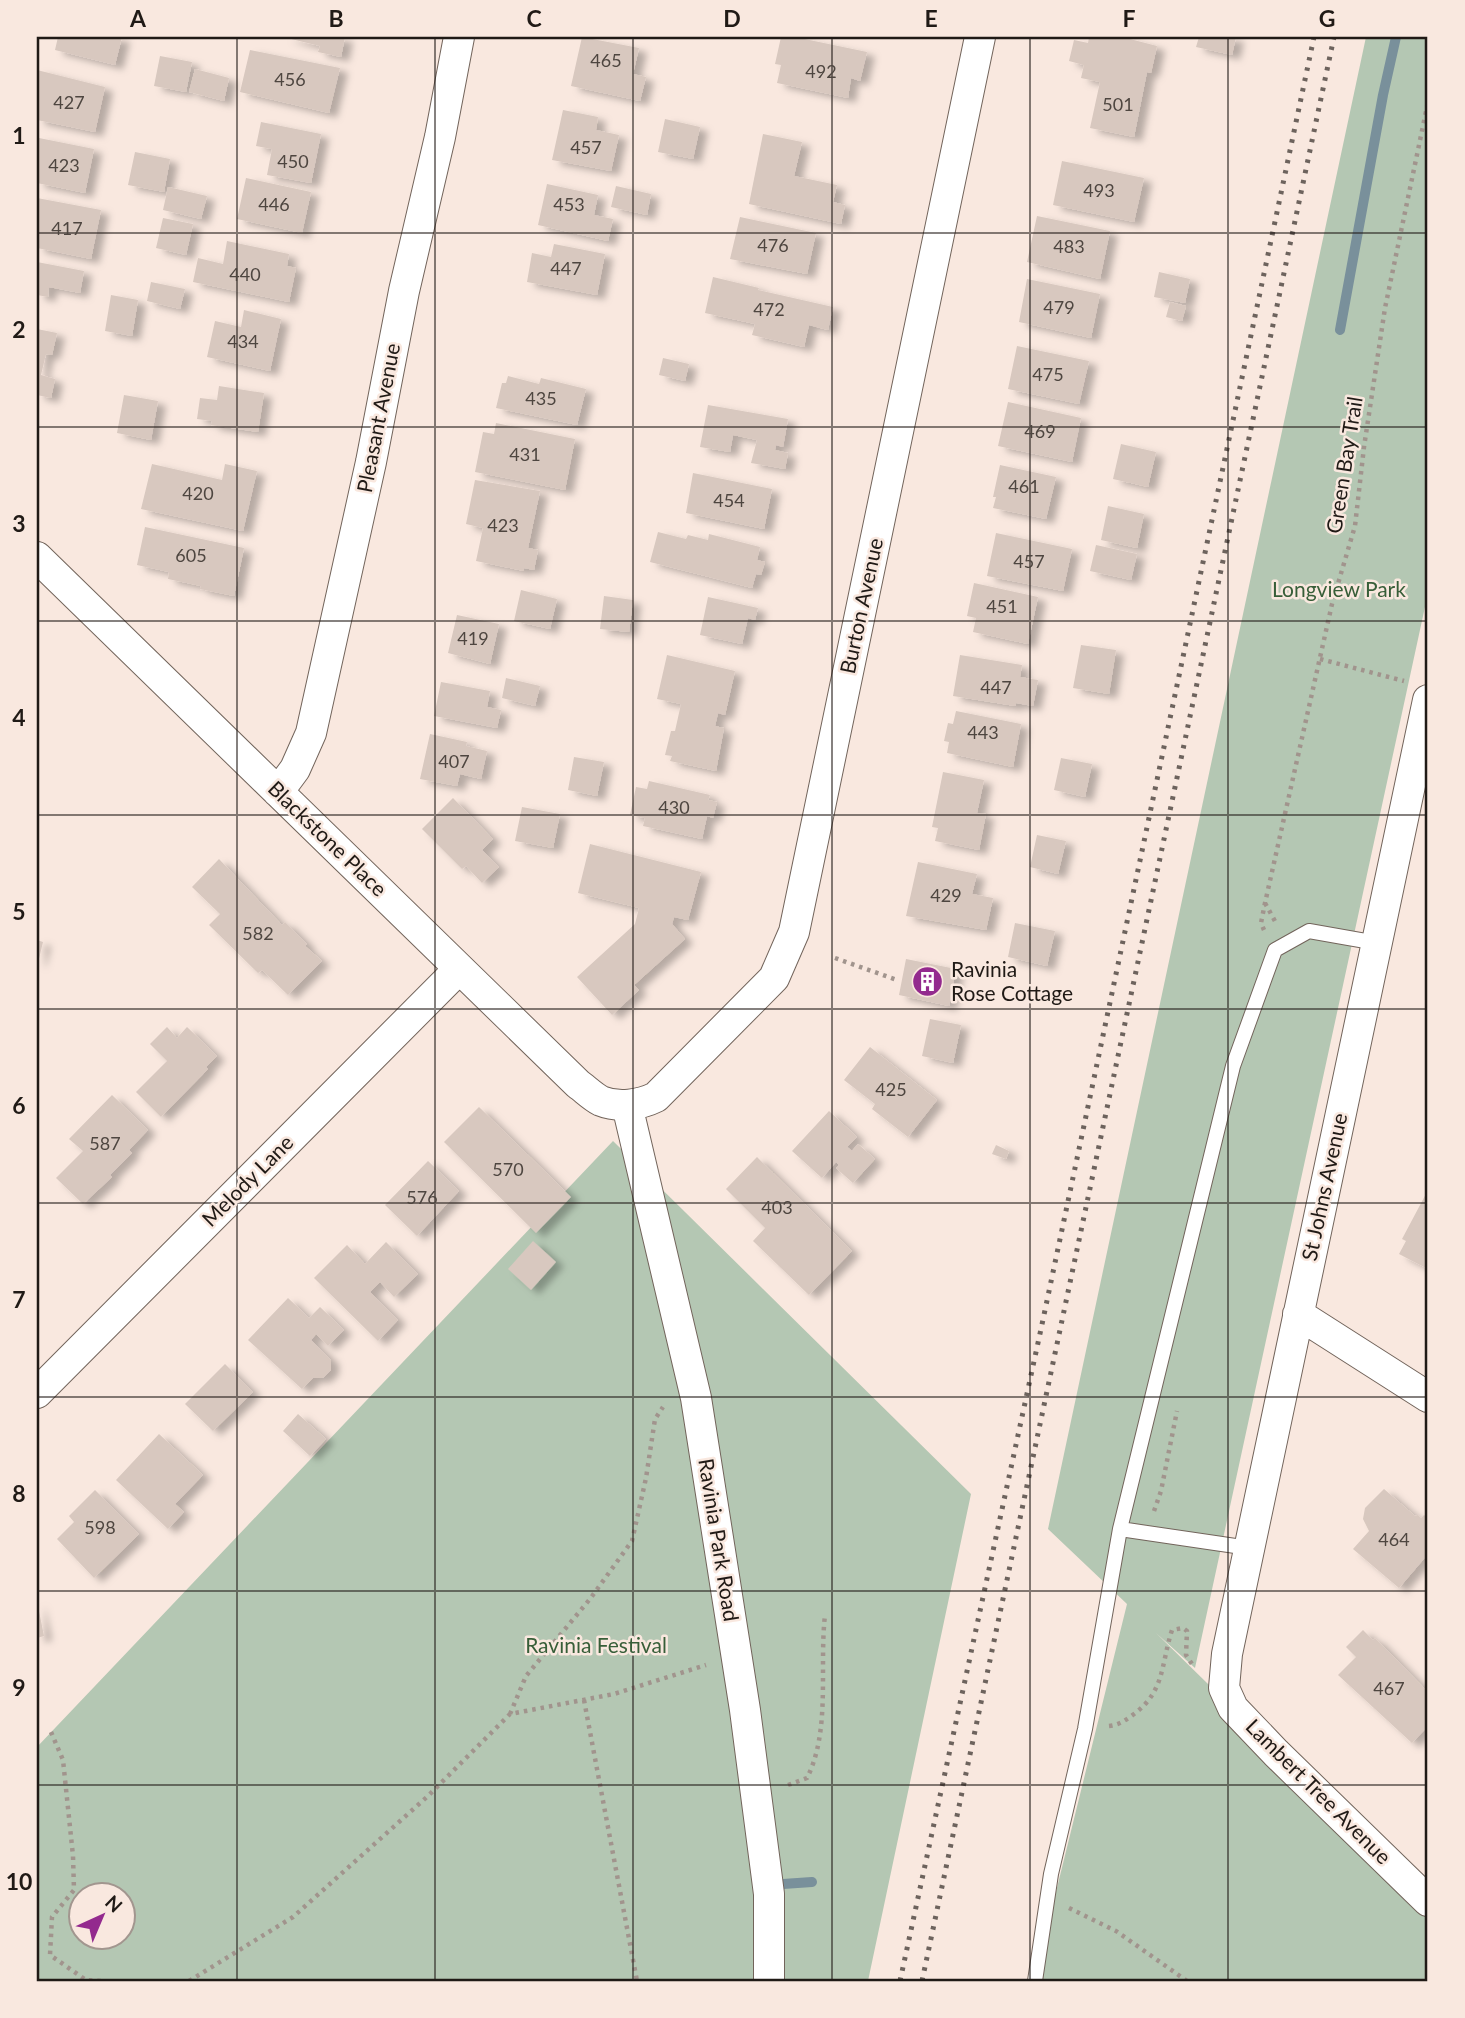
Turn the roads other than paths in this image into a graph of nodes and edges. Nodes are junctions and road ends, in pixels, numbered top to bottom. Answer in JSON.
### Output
{"nodes":[{"id":1,"x":459,"y":37,"type":"edge"},
{"id":2,"x":980,"y":37,"type":"edge"},
{"id":3,"x":37,"y":557,"type":"edge"},
{"id":4,"x":1422,"y":692,"type":"edge"},
{"id":5,"x":278,"y":792,"type":"junction"},
{"id":6,"x":1377,"y":943,"type":"junction"},
{"id":7,"x":459,"y":969,"type":"junction"},
{"id":8,"x":627,"y":1105,"type":"junction"},
{"id":9,"x":1298,"y":1314,"type":"junction"},
{"id":10,"x":37,"y":1393,"type":"edge"},
{"id":11,"x":1428,"y":1397,"type":"edge"},
{"id":12,"x":1120,"y":1529,"type":"junction"},
{"id":13,"x":1249,"y":1548,"type":"junction"},
{"id":14,"x":1225,"y":1675,"type":"joint"},
{"id":15,"x":1428,"y":1901,"type":"edge"},
{"id":16,"x":768,"y":1981,"type":"edge"},
{"id":17,"x":1035,"y":1981,"type":"edge"}],
"edges":[{"from":1,"to":5,"type":"street","name":"Pleasant Avenue"},
{"from":2,"to":8,"type":"street","name":"Burton Avenue"},
{"from":3,"to":5,"type":"street","name":"Blackstone Place"},
{"from":4,"to":6,"type":"street","name":"St Johns Avenue"},
{"from":5,"to":7,"type":"street","name":"Blackstone Place"},
{"from":6,"to":9,"type":"street","name":"St Johns Avenue"},
{"from":6,"to":12,"type":"lane"},
{"from":7,"to":8,"type":"street","name":"Blackstone Place"},
{"from":7,"to":10,"type":"street","name":"Melody Lane"},
{"from":8,"to":16,"type":"street","name":"Ravinia Park Road"},
{"from":9,"to":11,"type":"street"},
{"from":9,"to":13,"type":"street","name":"St Johns Avenue"},
{"from":12,"to":13,"type":"lane"},
{"from":12,"to":17,"type":"lane"},
{"from":13,"to":14,"type":"street","name":"St Johns Avenue"},
{"from":14,"to":15,"type":"street","name":"Lambert Tree Avenue"}]}
